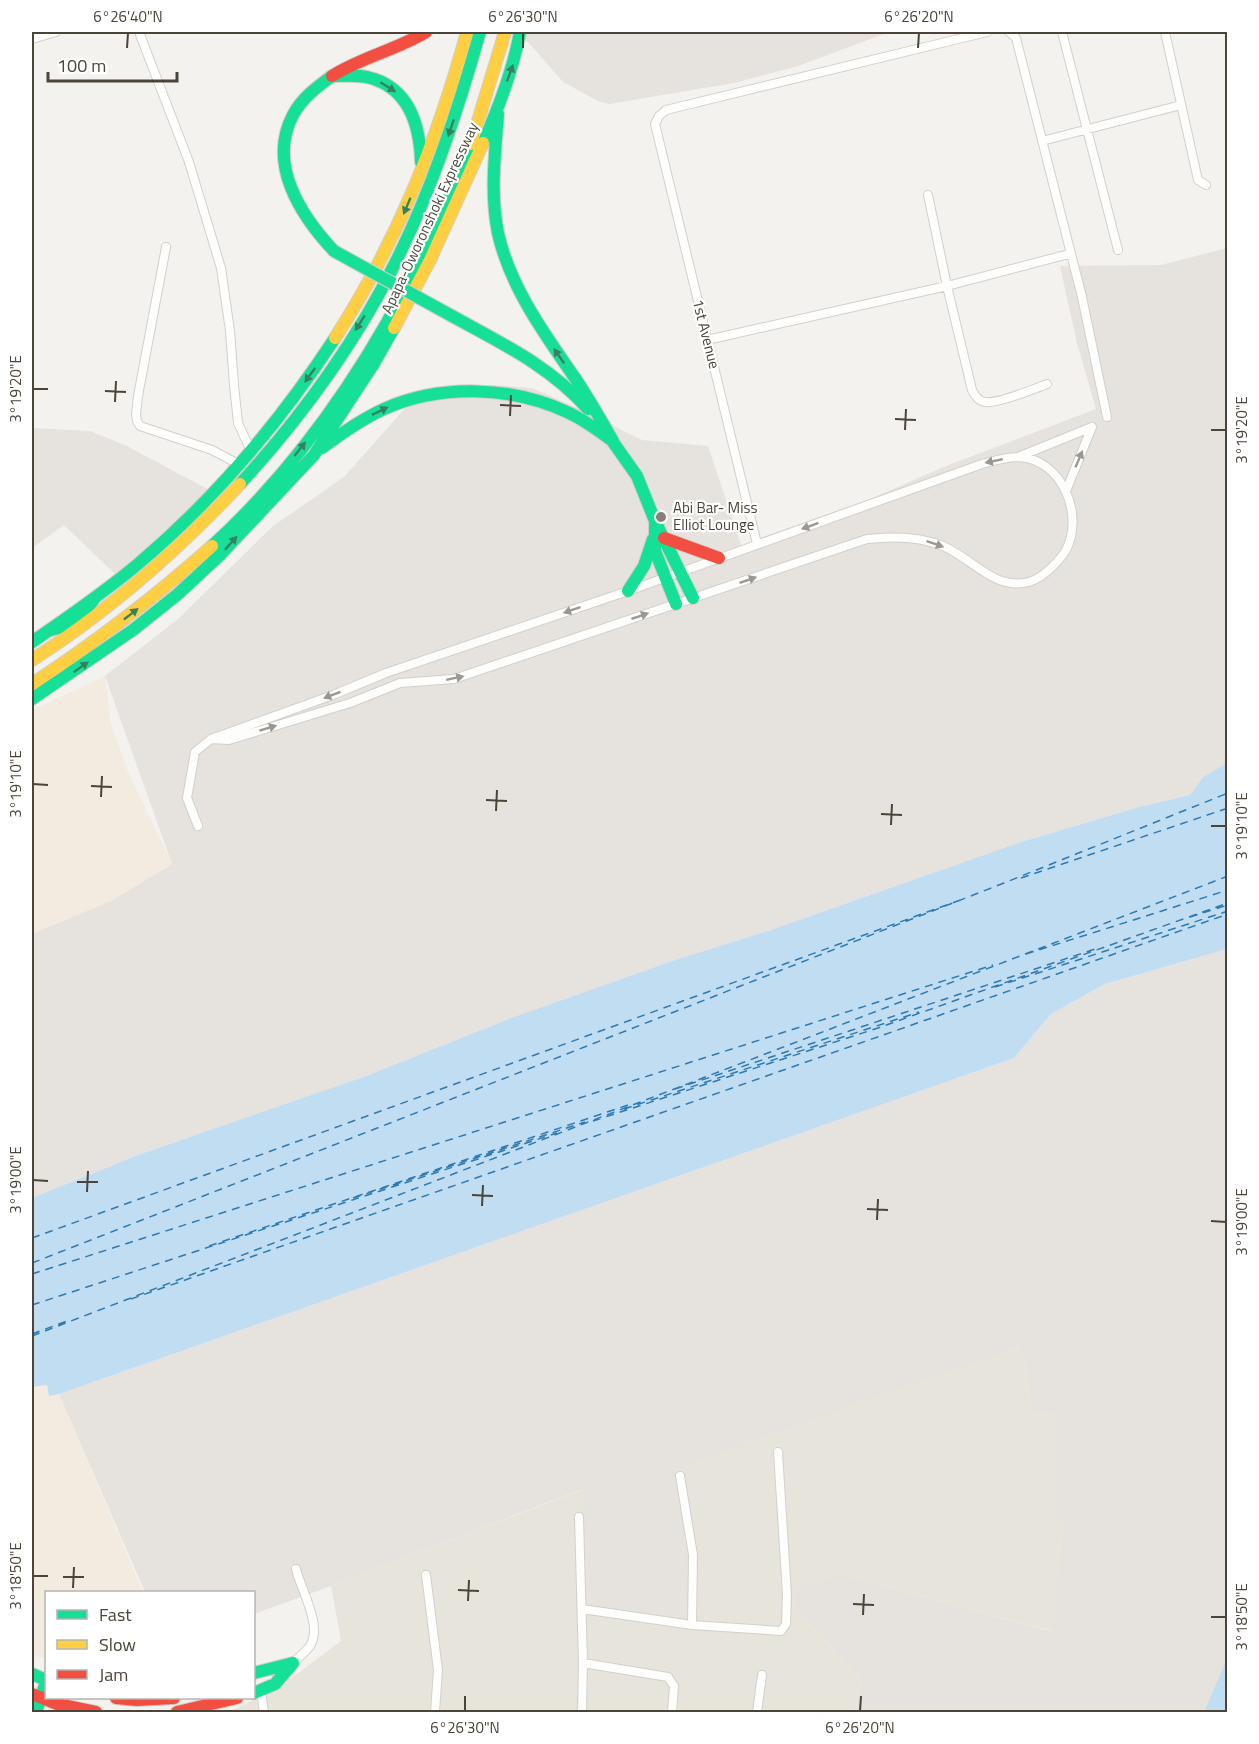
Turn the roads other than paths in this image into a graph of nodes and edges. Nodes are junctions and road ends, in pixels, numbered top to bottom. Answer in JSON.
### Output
{"nodes":[{"id":1,"x":56,"y":32,"type":"edge"},
{"id":2,"x":139,"y":32,"type":"edge"},
{"id":3,"x":426,"y":32,"type":"edge"},
{"id":4,"x":467,"y":32,"type":"edge"},
{"id":5,"x":480,"y":32,"type":"edge"},
{"id":6,"x":505,"y":32,"type":"edge"},
{"id":7,"x":520,"y":32,"type":"edge"},
{"id":8,"x":987,"y":32,"type":"edge"},
{"id":9,"x":1009,"y":32,"type":"edge"},
{"id":10,"x":1062,"y":32,"type":"edge"},
{"id":11,"x":1165,"y":32,"type":"edge"},
{"id":12,"x":32,"y":37,"type":"edge"},
{"id":13,"x":332,"y":76,"type":"junction"},
{"id":14,"x":1181,"y":105,"type":"junction"},
{"id":15,"x":499,"y":106,"type":"junction"},
{"id":16,"x":1086,"y":131,"type":"junction"},
{"id":17,"x":1042,"y":141,"type":"junction"},
{"id":18,"x":421,"y":175,"type":"junction"},
{"id":19,"x":1206,"y":185,"type":"dead end"},
{"id":20,"x":928,"y":195,"type":"dead end"},
{"id":21,"x":166,"y":247,"type":"dead end"},
{"id":22,"x":1118,"y":250,"type":"dead end"},
{"id":23,"x":1069,"y":254,"type":"junction"},
{"id":24,"x":947,"y":286,"type":"junction"},
{"id":25,"x":707,"y":340,"type":"junction"},
{"id":26,"x":1047,"y":384,"type":"dead end"},
{"id":27,"x":1107,"y":417,"type":"dead end"},
{"id":28,"x":613,"y":441,"type":"junction"},
{"id":29,"x":251,"y":451,"type":"junction"},
{"id":30,"x":314,"y":455,"type":"junction"},
{"id":31,"x":1018,"y":457,"type":"junction"},
{"id":32,"x":240,"y":465,"type":"junction"},
{"id":33,"x":290,"y":471,"type":"junction"},
{"id":34,"x":1066,"y":490,"type":"junction"},
{"id":35,"x":260,"y":503,"type":"junction"},
{"id":36,"x":659,"y":538,"type":"junction"},
{"id":37,"x":757,"y":544,"type":"junction"},
{"id":38,"x":719,"y":558,"type":"junction"},
{"id":39,"x":681,"y":571,"type":"junction"},
{"id":40,"x":666,"y":577,"type":"junction"},
{"id":41,"x":628,"y":591,"type":"junction"},
{"id":42,"x":693,"y":598,"type":"junction"},
{"id":43,"x":93,"y":601,"type":"junction"},
{"id":44,"x":676,"y":604,"type":"junction"},
{"id":45,"x":96,"y":615,"type":"junction"},
{"id":46,"x":74,"y":624,"type":"junction"},
{"id":47,"x":51,"y":630,"type":"junction"},
{"id":48,"x":32,"y":642,"type":"edge"},
{"id":49,"x":54,"y":646,"type":"junction"},
{"id":50,"x":32,"y":660,"type":"edge"},
{"id":51,"x":32,"y":684,"type":"edge"},
{"id":52,"x":32,"y":699,"type":"edge"},
{"id":53,"x":211,"y":739,"type":"junction"},
{"id":54,"x":198,"y":826,"type":"dead end"},
{"id":55,"x":778,"y":1452,"type":"dead end"},
{"id":56,"x":681,"y":1476,"type":"dead end"},
{"id":57,"x":579,"y":1517,"type":"dead end"},
{"id":58,"x":296,"y":1569,"type":"dead end"},
{"id":59,"x":426,"y":1575,"type":"dead end"},
{"id":60,"x":582,"y":1609,"type":"junction"},
{"id":61,"x":692,"y":1625,"type":"junction"},
{"id":62,"x":293,"y":1663,"type":"junction"},
{"id":63,"x":583,"y":1663,"type":"junction"},
{"id":64,"x":255,"y":1673,"type":"edge"},
{"id":65,"x":762,"y":1675,"type":"dead end"},
{"id":66,"x":45,"y":1682,"type":"edge"},
{"id":67,"x":257,"y":1692,"type":"edge"},
{"id":68,"x":36,"y":1696,"type":"edge"},
{"id":69,"x":47,"y":1699,"type":"edge"},
{"id":70,"x":126,"y":1699,"type":"edge"},
{"id":71,"x":156,"y":1699,"type":"edge"},
{"id":72,"x":233,"y":1699,"type":"edge"},
{"id":73,"x":36,"y":1713,"type":"edge"},
{"id":74,"x":96,"y":1713,"type":"edge"},
{"id":75,"x":177,"y":1713,"type":"edge"},
{"id":76,"x":264,"y":1713,"type":"edge"},
{"id":77,"x":435,"y":1713,"type":"edge"},
{"id":78,"x":582,"y":1713,"type":"edge"},
{"id":79,"x":672,"y":1713,"type":"edge"},
{"id":80,"x":757,"y":1713,"type":"edge"}],
"edges":[{"from":1,"to":12,"type":"street"},
{"from":2,"to":29,"type":"street"},
{"from":3,"to":13,"type":"main road"},
{"from":4,"to":18,"type":"main road","name":"Apapa-Oworonshoki Expressway"},
{"from":5,"to":45,"type":"main road","name":"Apapa-Oworonshoki Expressway","one_way":true},
{"from":33,"to":6,"type":"main road","name":"Apapa-Oworonshoki Expressway","one_way":true},
{"from":15,"to":7,"type":"main road","name":"Apapa-Oworonshoki Expressway","one_way":true},
{"from":8,"to":25,"type":"street","name":"1st Avenue"},
{"from":9,"to":17,"type":"street"},
{"from":10,"to":16,"type":"street"},
{"from":11,"to":14,"type":"street"},
{"from":13,"to":18,"type":"main road","one_way":true},
{"from":13,"to":28,"type":"main road","bridge":true},
{"from":14,"to":16,"type":"street"},
{"from":14,"to":19,"type":"street"},
{"from":28,"to":15,"type":"main road","one_way":true},
{"from":15,"to":30,"type":"main road","name":"Apapa-Oworonshoki Expressway"},
{"from":16,"to":17,"type":"street"},
{"from":16,"to":22,"type":"street"},
{"from":17,"to":23,"type":"street"},
{"from":18,"to":29,"type":"main road","name":"Apapa-Oworonshoki Expressway","one_way":true},
{"from":20,"to":24,"type":"street"},
{"from":21,"to":32,"type":"street"},
{"from":23,"to":24,"type":"street"},
{"from":23,"to":27,"type":"street"},
{"from":24,"to":25,"type":"street"},
{"from":24,"to":26,"type":"street"},
{"from":25,"to":37,"type":"street","name":"1st Avenue"},
{"from":30,"to":28,"type":"main road","one_way":true},
{"from":28,"to":36,"type":"main road"},
{"from":29,"to":32,"type":"main road","name":"Apapa-Oworonshoki Expressway"},
{"from":30,"to":33,"type":"main road","name":"Apapa-Oworonshoki Expressway"},
{"from":31,"to":34,"type":"street"},
{"from":34,"to":31,"type":"street","one_way":true},
{"from":31,"to":37,"type":"street","one_way":true},
{"from":32,"to":43,"type":"main road","name":"Apapa-Oworonshoki Expressway"},
{"from":33,"to":35,"type":"main road","name":"Apapa-Oworonshoki Expressway"},
{"from":33,"to":35,"type":"main road"},
{"from":42,"to":34,"type":"street","one_way":true},
{"from":51,"to":35,"type":"main road","name":"Apapa-Oworonshoki Expressway","one_way":true},
{"from":52,"to":35,"type":"main road","name":"Apapa-Oworonshoki Expressway","one_way":true},
{"from":36,"to":38,"type":"main road"},
{"from":36,"to":39,"type":"main road"},
{"from":36,"to":40,"type":"main road"},
{"from":36,"to":41,"type":"main road"},
{"from":37,"to":38,"type":"street"},
{"from":38,"to":39,"type":"street"},
{"from":39,"to":40,"type":"street"},
{"from":39,"to":42,"type":"main road"},
{"from":40,"to":41,"type":"street"},
{"from":40,"to":44,"type":"main road"},
{"from":41,"to":53,"type":"street","one_way":true},
{"from":42,"to":44,"type":"street"},
{"from":43,"to":46,"type":"main road"},
{"from":43,"to":47,"type":"main road","name":"Apapa-Oworonshoki Expressway"},
{"from":53,"to":44,"type":"street","one_way":true},
{"from":45,"to":46,"type":"main road"},
{"from":45,"to":49,"type":"main road","name":"Apapa-Oworonshoki Expressway"},
{"from":46,"to":47,"type":"main road"},
{"from":46,"to":49,"type":"main road"},
{"from":47,"to":48,"type":"main road","name":"Apapa-Oworonshoki Expressway"},
{"from":49,"to":50,"type":"main road","name":"Apapa-Oworonshoki Expressway"},
{"from":53,"to":54,"type":"street"},
{"from":55,"to":61,"type":"street"},
{"from":56,"to":61,"type":"street"},
{"from":57,"to":60,"type":"street"},
{"from":58,"to":62,"type":"street"},
{"from":59,"to":77,"type":"street"},
{"from":60,"to":61,"type":"street"},
{"from":60,"to":63,"type":"street"},
{"from":62,"to":64,"type":"main road"},
{"from":62,"to":67,"type":"main road"},
{"from":63,"to":78,"type":"street"},
{"from":63,"to":79,"type":"street"},
{"from":65,"to":80,"type":"street"},
{"from":66,"to":68,"type":"main road"},
{"from":67,"to":76,"type":"street"},
{"from":68,"to":73,"type":"main road"},
{"from":69,"to":74,"type":"main road"},
{"from":70,"to":71,"type":"main road"},
{"from":72,"to":75,"type":"main road"}]}
